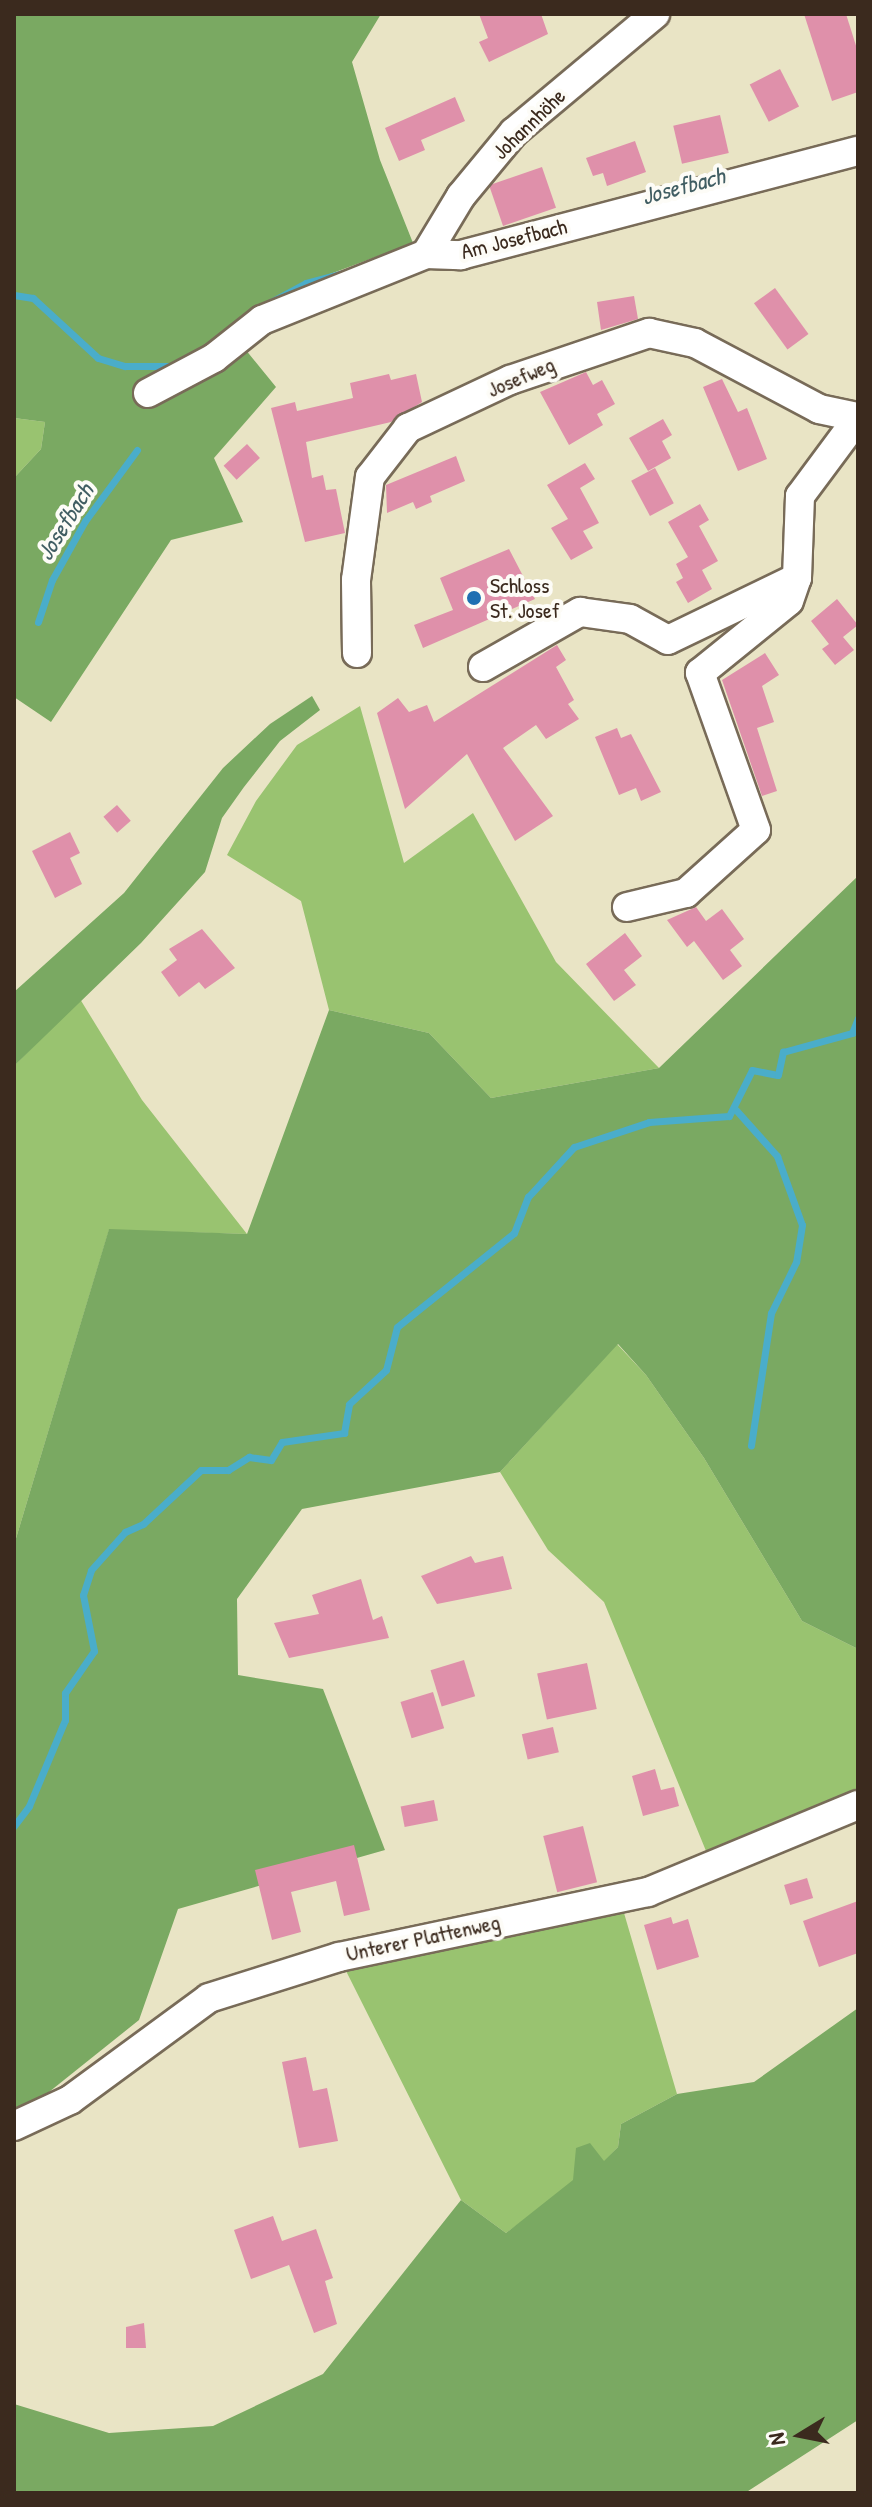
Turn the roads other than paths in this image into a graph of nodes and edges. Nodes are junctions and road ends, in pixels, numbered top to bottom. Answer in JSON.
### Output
{"nodes":[{"id":1,"x":655,"y":14,"type":"edge"},
{"id":2,"x":858,"y":151,"type":"edge"},
{"id":3,"x":426,"y":254,"type":"junction"},
{"id":4,"x":148,"y":393,"type":"dead end"},
{"id":5,"x":858,"y":417,"type":"edge"},
{"id":6,"x":797,"y":578,"type":"junction"},
{"id":7,"x":357,"y":653,"type":"dead end"},
{"id":8,"x":483,"y":667,"type":"dead end"},
{"id":9,"x":627,"y":907,"type":"dead end"},
{"id":10,"x":858,"y":1805,"type":"edge"},
{"id":11,"x":14,"y":2126,"type":"edge"}],
"edges":[{"from":1,"to":3,"type":"street","name":"Johannhöhe"},
{"from":2,"to":3,"type":"street","name":"Am Josefbach"},
{"from":3,"to":4,"type":"street","name":"Am Josefbach"},
{"from":5,"to":6,"type":"street","name":"Josefweg"},
{"from":5,"to":7,"type":"street","name":"Josefweg"},
{"from":6,"to":8,"type":"street"},
{"from":6,"to":9,"type":"street","name":"Josefweg"},
{"from":10,"to":11,"type":"street","name":"Unterer Plattenweg"}]}
